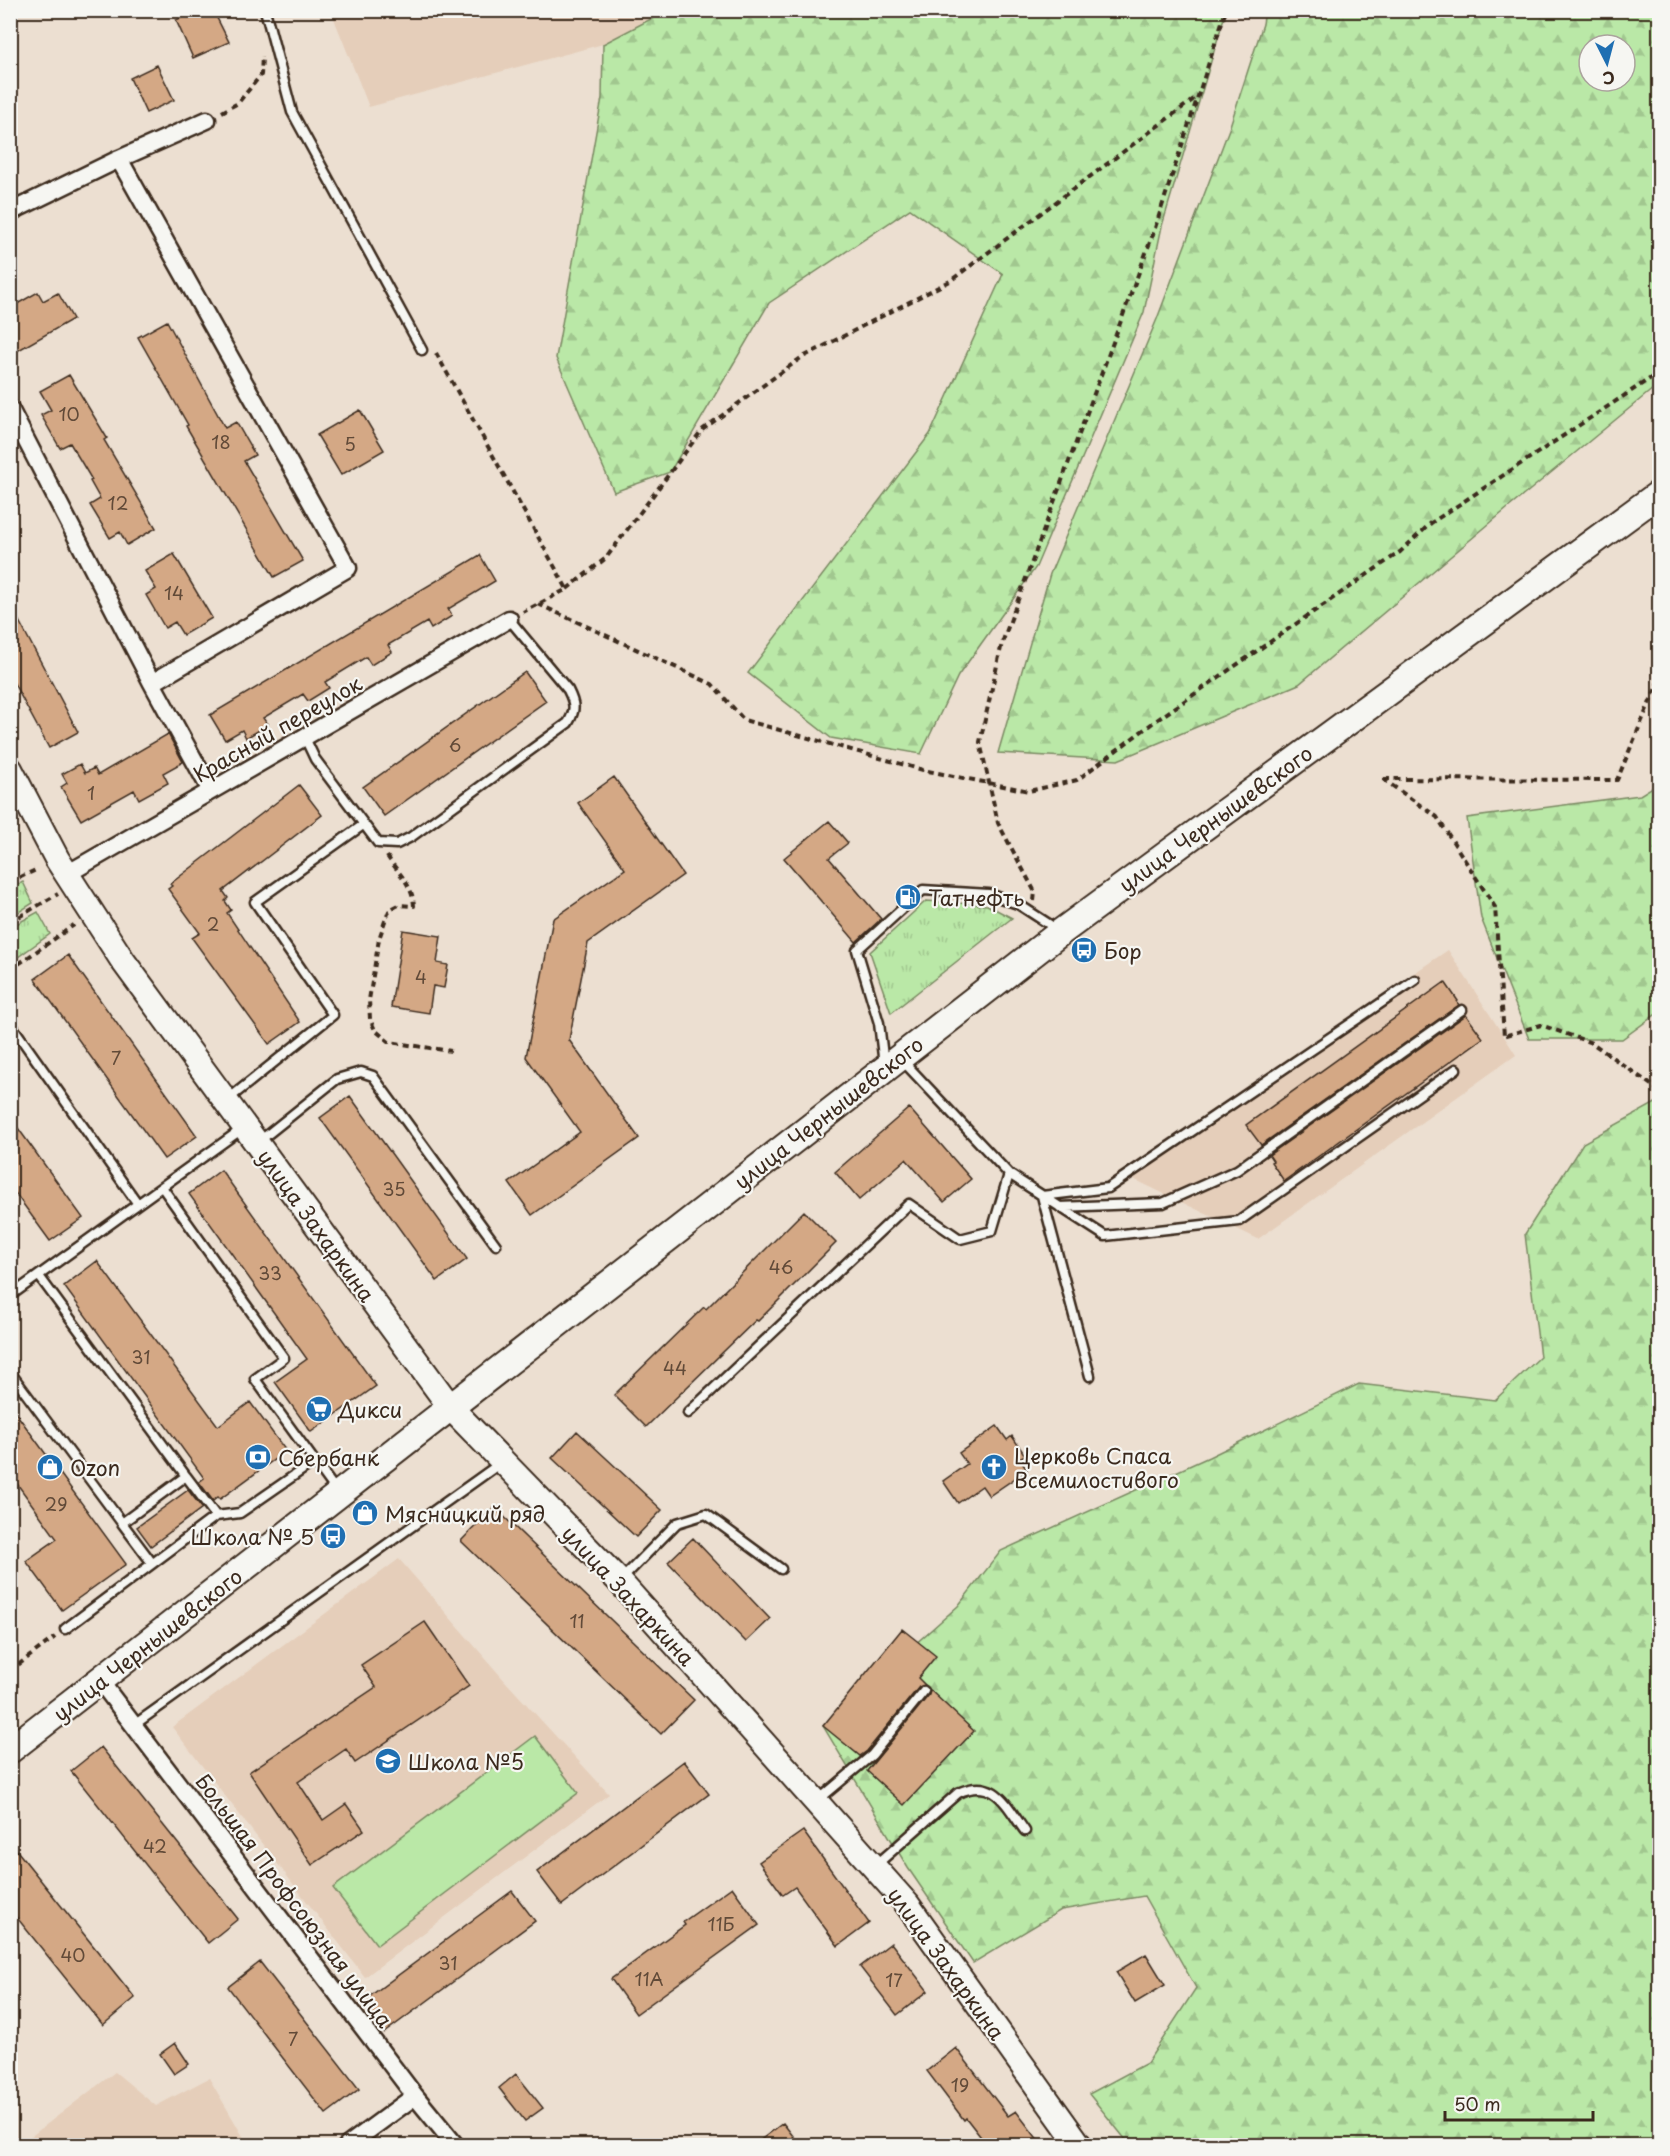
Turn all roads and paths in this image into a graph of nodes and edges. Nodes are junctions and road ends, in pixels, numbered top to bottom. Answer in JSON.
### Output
{"nodes":[{"id":1,"x":265,"y":10,"type":"edge"},
{"id":2,"x":1227,"y":10,"type":"edge"},
{"id":3,"x":262,"y":53,"type":"dead end"},
{"id":4,"x":1199,"y":95,"type":"junction"},
{"id":5,"x":207,"y":120,"type":"joint"},
{"id":6,"x":119,"y":159,"type":"junction"},
{"id":7,"x":10,"y":212,"type":"edge"},
{"id":8,"x":422,"y":350,"type":"joint"},
{"id":9,"x":1659,"y":372,"type":"edge"},
{"id":10,"x":10,"y":409,"type":"edge"},
{"id":11,"x":1645,"y":507,"type":"edge"},
{"id":12,"x":567,"y":589,"type":"junction"},
{"id":13,"x":538,"y":604,"type":"junction"},
{"id":14,"x":509,"y":620,"type":"junction"},
{"id":15,"x":1659,"y":678,"type":"edge"},
{"id":16,"x":152,"y":683,"type":"junction"},
{"id":17,"x":304,"y":738,"type":"junction"},
{"id":18,"x":10,"y":769,"type":"edge"},
{"id":19,"x":211,"y":791,"type":"junction"},
{"id":20,"x":363,"y":825,"type":"junction"},
{"id":21,"x":378,"y":843,"type":"junction"},
{"id":22,"x":66,"y":873,"type":"junction"},
{"id":23,"x":10,"y":882,"type":"edge"},
{"id":24,"x":92,"y":912,"type":"junction"},
{"id":25,"x":1033,"y":914,"type":"junction"},
{"id":26,"x":10,"y":922,"type":"edge"},
{"id":27,"x":1061,"y":932,"type":"junction"},
{"id":28,"x":10,"y":970,"type":"edge"},
{"id":29,"x":1415,"y":980,"type":"dead end"},
{"id":30,"x":1462,"y":1010,"type":"dead end"},
{"id":31,"x":10,"y":1023,"type":"edge"},
{"id":32,"x":451,"y":1051,"type":"dead end"},
{"id":33,"x":892,"y":1062,"type":"junction"},
{"id":34,"x":1456,"y":1069,"type":"dead end"},
{"id":35,"x":1659,"y":1091,"type":"edge"},
{"id":36,"x":226,"y":1101,"type":"junction"},
{"id":37,"x":251,"y":1135,"type":"junction"},
{"id":38,"x":1009,"y":1174,"type":"junction"},
{"id":39,"x":162,"y":1187,"type":"junction"},
{"id":40,"x":1042,"y":1196,"type":"junction"},
{"id":41,"x":138,"y":1204,"type":"junction"},
{"id":42,"x":1060,"y":1207,"type":"junction"},
{"id":43,"x":496,"y":1245,"type":"dead end"},
{"id":44,"x":39,"y":1275,"type":"junction"},
{"id":45,"x":10,"y":1296,"type":"edge"},
{"id":46,"x":10,"y":1372,"type":"edge"},
{"id":47,"x":1090,"y":1376,"type":"dead end"},
{"id":48,"x":451,"y":1408,"type":"junction"},
{"id":49,"x":688,"y":1413,"type":"dead end"},
{"id":50,"x":315,"y":1461,"type":"junction"},
{"id":51,"x":503,"y":1462,"type":"junction"},
{"id":52,"x":186,"y":1476,"type":"junction"},
{"id":53,"x":339,"y":1495,"type":"junction"},
{"id":54,"x":216,"y":1516,"type":"junction"},
{"id":55,"x":122,"y":1523,"type":"junction"},
{"id":56,"x":152,"y":1563,"type":"junction"},
{"id":57,"x":781,"y":1569,"type":"dead end"},
{"id":58,"x":620,"y":1582,"type":"junction"},
{"id":59,"x":65,"y":1629,"type":"joint"},
{"id":60,"x":10,"y":1671,"type":"edge"},
{"id":61,"x":100,"y":1681,"type":"junction"},
{"id":62,"x":924,"y":1691,"type":"dead end"},
{"id":63,"x":134,"y":1725,"type":"junction"},
{"id":64,"x":10,"y":1750,"type":"edge"},
{"id":65,"x":816,"y":1802,"type":"junction"},
{"id":66,"x":1025,"y":1831,"type":"dead end"},
{"id":67,"x":874,"y":1867,"type":"junction"},
{"id":68,"x":415,"y":2096,"type":"junction"},
{"id":69,"x":347,"y":2145,"type":"edge"},
{"id":70,"x":456,"y":2145,"type":"edge"},
{"id":71,"x":1080,"y":2145,"type":"edge"}],
"edges":[{"from":1,"to":8,"type":"lane"},
{"from":2,"to":4,"type":"path"},
{"from":3,"to":5,"type":"path"},
{"from":4,"to":12,"type":"path"},
{"from":4,"to":25,"type":"path"},
{"from":5,"to":6,"type":"street"},
{"from":6,"to":7,"type":"street"},
{"from":6,"to":16,"type":"street"},
{"from":8,"to":12,"type":"path"},
{"from":9,"to":13,"type":"path"},
{"from":10,"to":16,"type":"street"},
{"from":11,"to":27,"type":"main road","name":"улица Чернышевского"},
{"from":12,"to":13,"type":"path"},
{"from":13,"to":14,"type":"path"},
{"from":14,"to":17,"type":"street","name":"Красный переулок"},
{"from":14,"to":21,"type":"lane"},
{"from":15,"to":35,"type":"path"},
{"from":16,"to":19,"type":"street"},
{"from":17,"to":19,"type":"street","name":"Красный переулок"},
{"from":17,"to":20,"type":"lane"},
{"from":18,"to":22,"type":"street","name":"улица Захаркина"},
{"from":19,"to":22,"type":"street","name":"Красный переулок"},
{"from":20,"to":21,"type":"lane"},
{"from":20,"to":36,"type":"lane"},
{"from":21,"to":32,"type":"path"},
{"from":22,"to":23,"type":"path"},
{"from":22,"to":24,"type":"street","name":"улица Захаркина"},
{"from":22,"to":26,"type":"path"},
{"from":24,"to":28,"type":"path"},
{"from":24,"to":36,"type":"street","name":"улица Захаркина"},
{"from":25,"to":27,"type":"lane"},
{"from":25,"to":33,"type":"lane"},
{"from":27,"to":33,"type":"main road","name":"улица Чернышевского"},
{"from":29,"to":40,"type":"lane"},
{"from":30,"to":42,"type":"lane"},
{"from":31,"to":41,"type":"lane"},
{"from":33,"to":38,"type":"lane"},
{"from":33,"to":48,"type":"main road","name":"улица Чернышевского"},
{"from":34,"to":42,"type":"lane"},
{"from":36,"to":37,"type":"street","name":"улица Захаркина"},
{"from":37,"to":39,"type":"lane"},
{"from":37,"to":43,"type":"lane"},
{"from":37,"to":48,"type":"street","name":"улица Захаркина"},
{"from":38,"to":40,"type":"lane"},
{"from":38,"to":49,"type":"lane"},
{"from":39,"to":41,"type":"lane"},
{"from":39,"to":50,"type":"lane"},
{"from":40,"to":42,"type":"lane"},
{"from":40,"to":47,"type":"lane"},
{"from":41,"to":44,"type":"lane"},
{"from":44,"to":45,"type":"lane"},
{"from":44,"to":52,"type":"lane"},
{"from":46,"to":55,"type":"lane"},
{"from":48,"to":51,"type":"street","name":"улица Захаркина"},
{"from":48,"to":53,"type":"main road","name":"улица Чернышевского"},
{"from":50,"to":53,"type":"lane"},
{"from":50,"to":54,"type":"lane"},
{"from":51,"to":58,"type":"street","name":"улица Захаркина"},
{"from":51,"to":63,"type":"lane"},
{"from":52,"to":54,"type":"lane"},
{"from":52,"to":55,"type":"lane"},
{"from":53,"to":61,"type":"main road","name":"улица Чернышевского"},
{"from":54,"to":56,"type":"lane"},
{"from":55,"to":56,"type":"lane"},
{"from":56,"to":59,"type":"lane"},
{"from":57,"to":58,"type":"lane"},
{"from":58,"to":65,"type":"street","name":"улица Захаркина"},
{"from":59,"to":60,"type":"path"},
{"from":61,"to":63,"type":"street","name":"Большая Профсоюзная улица"},
{"from":61,"to":64,"type":"main road","name":"улица Чернышевского"},
{"from":62,"to":65,"type":"lane"},
{"from":63,"to":68,"type":"street","name":"Большая Профсоюзная улица"},
{"from":65,"to":67,"type":"street","name":"улица Захаркина"},
{"from":66,"to":67,"type":"lane"},
{"from":67,"to":71,"type":"street","name":"улица Захаркина"},
{"from":68,"to":69,"type":"street"},
{"from":68,"to":70,"type":"street","name":"Большая Профсоюзная улица"}]}
